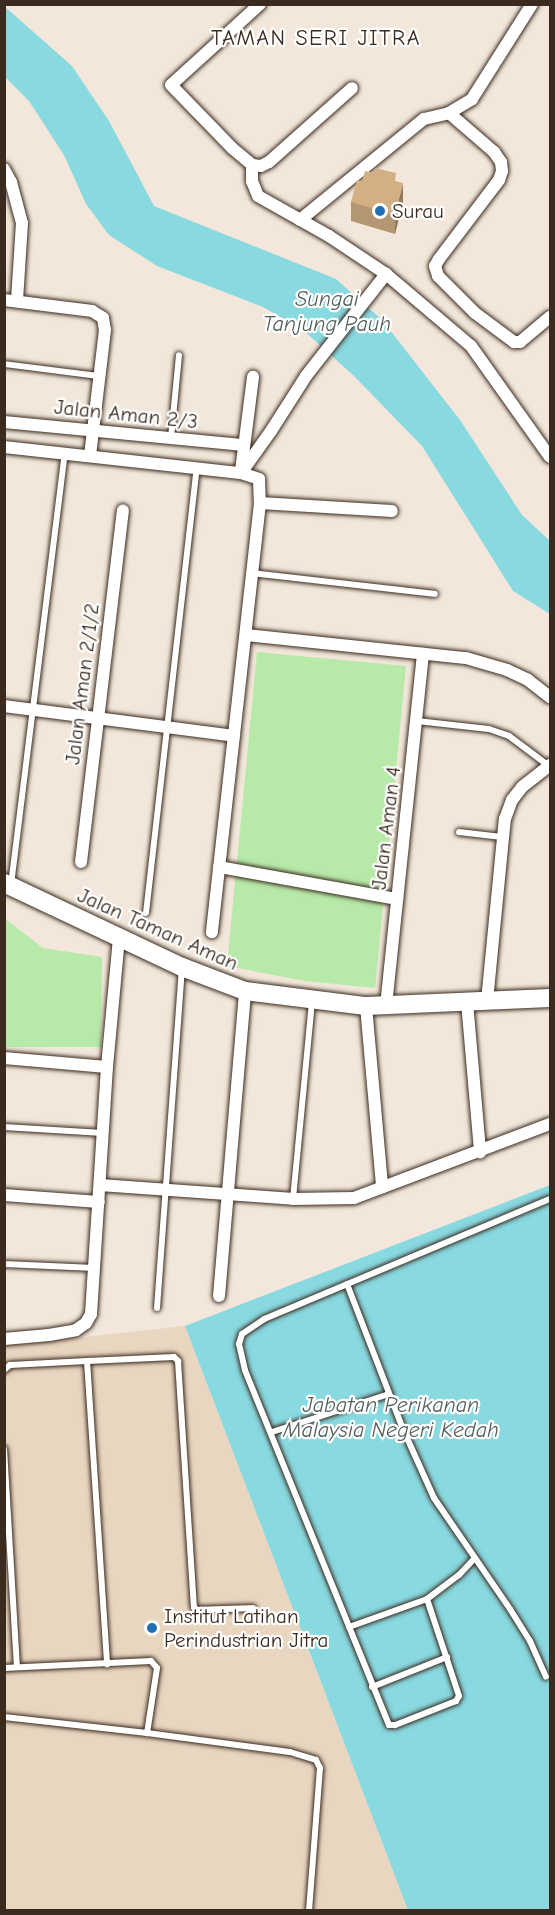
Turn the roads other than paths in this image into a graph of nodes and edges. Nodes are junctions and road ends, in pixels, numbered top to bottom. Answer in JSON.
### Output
{"nodes":[{"id":1,"x":260,"y":4,"type":"edge"},
{"id":2,"x":532,"y":4,"type":"edge"},
{"id":3,"x":352,"y":88,"type":"dead end"},
{"id":4,"x":449,"y":113,"type":"junction"},
{"id":5,"x":252,"y":165,"type":"junction"},
{"id":6,"x":4,"y":169,"type":"edge"},
{"id":7,"x":300,"y":220,"type":"junction"},
{"id":8,"x":382,"y":279,"type":"junction"},
{"id":9,"x":11,"y":300,"type":"edge"},
{"id":10,"x":550,"y":317,"type":"edge"},
{"id":11,"x":179,"y":355,"type":"dead end"},
{"id":12,"x":4,"y":364,"type":"edge"},
{"id":13,"x":100,"y":376,"type":"junction"},
{"id":14,"x":253,"y":377,"type":"dead end"},
{"id":15,"x":4,"y":422,"type":"edge"},
{"id":16,"x":93,"y":431,"type":"junction"},
{"id":17,"x":171,"y":438,"type":"junction"},
{"id":18,"x":244,"y":446,"type":"junction"},
{"id":19,"x":4,"y":447,"type":"edge"},
{"id":20,"x":65,"y":454,"type":"junction"},
{"id":21,"x":90,"y":456,"type":"junction"},
{"id":22,"x":550,"y":457,"type":"edge"},
{"id":23,"x":197,"y":468,"type":"junction"},
{"id":24,"x":241,"y":473,"type":"junction"},
{"id":25,"x":260,"y":503,"type":"junction"},
{"id":26,"x":123,"y":511,"type":"dead end"},
{"id":27,"x":392,"y":511,"type":"dead end"},
{"id":28,"x":252,"y":573,"type":"junction"},
{"id":29,"x":435,"y":594,"type":"dead end"},
{"id":30,"x":246,"y":635,"type":"junction"},
{"id":31,"x":423,"y":654,"type":"junction"},
{"id":32,"x":550,"y":697,"type":"edge"},
{"id":33,"x":4,"y":706,"type":"edge"},
{"id":34,"x":33,"y":710,"type":"junction"},
{"id":35,"x":97,"y":718,"type":"junction"},
{"id":36,"x":417,"y":721,"type":"junction"},
{"id":37,"x":168,"y":728,"type":"junction"},
{"id":38,"x":234,"y":736,"type":"junction"},
{"id":39,"x":550,"y":766,"type":"edge"},
{"id":40,"x":459,"y":832,"type":"dead end"},
{"id":41,"x":502,"y":837,"type":"junction"},
{"id":42,"x":81,"y":862,"type":"dead end"},
{"id":43,"x":219,"y":867,"type":"junction"},
{"id":44,"x":8,"y":884,"type":"edge"},
{"id":45,"x":397,"y":899,"type":"junction"},
{"id":46,"x":146,"y":913,"type":"dead end"},
{"id":47,"x":212,"y":932,"type":"dead end"},
{"id":48,"x":119,"y":938,"type":"junction"},
{"id":49,"x":182,"y":967,"type":"junction"},
{"id":50,"x":245,"y":991,"type":"junction"},
{"id":51,"x":550,"y":998,"type":"edge"},
{"id":52,"x":312,"y":1000,"type":"junction"},
{"id":53,"x":487,"y":1001,"type":"junction"},
{"id":54,"x":467,"y":1002,"type":"junction"},
{"id":55,"x":366,"y":1006,"type":"junction"},
{"id":56,"x":386,"y":1006,"type":"junction"},
{"id":57,"x":4,"y":1058,"type":"edge"},
{"id":58,"x":107,"y":1067,"type":"junction"},
{"id":59,"x":550,"y":1124,"type":"edge"},
{"id":60,"x":4,"y":1127,"type":"edge"},
{"id":61,"x":104,"y":1133,"type":"junction"},
{"id":62,"x":480,"y":1152,"type":"junction"},
{"id":63,"x":100,"y":1185,"type":"junction"},
{"id":64,"x":382,"y":1187,"type":"junction"},
{"id":65,"x":165,"y":1190,"type":"junction"},
{"id":66,"x":227,"y":1194,"type":"junction"},
{"id":67,"x":4,"y":1196,"type":"edge"},
{"id":68,"x":550,"y":1198,"type":"edge"},
{"id":69,"x":293,"y":1199,"type":"junction"},
{"id":70,"x":99,"y":1202,"type":"junction"},
{"id":71,"x":4,"y":1264,"type":"edge"},
{"id":72,"x":95,"y":1268,"type":"junction"},
{"id":73,"x":346,"y":1284,"type":"junction"},
{"id":74,"x":219,"y":1296,"type":"dead end"},
{"id":75,"x":157,"y":1308,"type":"dead end"},
{"id":76,"x":4,"y":1339,"type":"edge"},
{"id":77,"x":87,"y":1361,"type":"junction"},
{"id":78,"x":4,"y":1370,"type":"edge"},
{"id":79,"x":389,"y":1394,"type":"junction"},
{"id":80,"x":272,"y":1432,"type":"junction"},
{"id":81,"x":4,"y":1449,"type":"edge"},
{"id":82,"x":475,"y":1558,"type":"junction"},
{"id":83,"x":427,"y":1599,"type":"junction"},
{"id":84,"x":254,"y":1608,"type":"dead end"},
{"id":85,"x":349,"y":1627,"type":"junction"},
{"id":86,"x":447,"y":1657,"type":"junction"},
{"id":87,"x":107,"y":1664,"type":"junction"},
{"id":88,"x":17,"y":1667,"type":"junction"},
{"id":89,"x":4,"y":1668,"type":"edge"},
{"id":90,"x":546,"y":1677,"type":"dead end"},
{"id":91,"x":372,"y":1687,"type":"junction"},
{"id":92,"x":4,"y":1717,"type":"edge"},
{"id":93,"x":147,"y":1732,"type":"junction"},
{"id":94,"x":309,"y":1911,"type":"edge"}],
"edges":[{"from":1,"to":5,"type":"street"},
{"from":2,"to":4,"type":"street"},
{"from":3,"to":5,"type":"street"},
{"from":4,"to":7,"type":"street"},
{"from":4,"to":10,"type":"street"},
{"from":5,"to":7,"type":"street"},
{"from":6,"to":9,"type":"street"},
{"from":7,"to":8,"type":"street"},
{"from":8,"to":22,"type":"street"},
{"from":8,"to":24,"type":"street"},
{"from":9,"to":13,"type":"street"},
{"from":11,"to":17,"type":"lane"},
{"from":12,"to":13,"type":"lane"},
{"from":13,"to":16,"type":"street"},
{"from":14,"to":18,"type":"street"},
{"from":15,"to":16,"type":"street","name":"Jalan Aman 2/3"},
{"from":16,"to":17,"type":"street","name":"Jalan Aman 2/3"},
{"from":16,"to":21,"type":"street"},
{"from":17,"to":18,"type":"street","name":"Jalan Aman 2/3"},
{"from":18,"to":24,"type":"street"},
{"from":19,"to":20,"type":"street"},
{"from":20,"to":21,"type":"street"},
{"from":20,"to":34,"type":"lane"},
{"from":21,"to":23,"type":"street"},
{"from":23,"to":24,"type":"street"},
{"from":23,"to":37,"type":"lane"},
{"from":24,"to":25,"type":"street"},
{"from":25,"to":27,"type":"street"},
{"from":25,"to":28,"type":"street"},
{"from":26,"to":35,"type":"street","name":"Jalan Aman 2/1/2"},
{"from":28,"to":29,"type":"lane"},
{"from":28,"to":30,"type":"street"},
{"from":30,"to":31,"type":"street"},
{"from":30,"to":38,"type":"street"},
{"from":31,"to":32,"type":"street"},
{"from":31,"to":36,"type":"street","name":"Jalan Aman 4"},
{"from":33,"to":34,"type":"street"},
{"from":34,"to":35,"type":"street"},
{"from":34,"to":44,"type":"lane"},
{"from":35,"to":37,"type":"street"},
{"from":35,"to":42,"type":"street","name":"Jalan Aman 2/1/2"},
{"from":36,"to":39,"type":"lane"},
{"from":36,"to":45,"type":"street","name":"Jalan Aman 4"},
{"from":37,"to":38,"type":"street"},
{"from":37,"to":46,"type":"lane"},
{"from":38,"to":43,"type":"street"},
{"from":39,"to":41,"type":"street"},
{"from":40,"to":41,"type":"lane"},
{"from":41,"to":53,"type":"street"},
{"from":43,"to":45,"type":"street"},
{"from":43,"to":47,"type":"street"},
{"from":44,"to":48,"type":"street","name":"Jalan Taman Aman"},
{"from":45,"to":56,"type":"street","name":"Jalan Aman 4"},
{"from":48,"to":49,"type":"street","name":"Jalan Taman Aman"},
{"from":48,"to":58,"type":"street"},
{"from":49,"to":50,"type":"street","name":"Jalan Taman Aman"},
{"from":49,"to":65,"type":"lane"},
{"from":50,"to":52,"type":"street","name":"Jalan Taman Aman"},
{"from":50,"to":66,"type":"street"},
{"from":51,"to":53,"type":"street","name":"Jalan Taman Aman"},
{"from":52,"to":55,"type":"street","name":"Jalan Taman Aman"},
{"from":52,"to":69,"type":"lane"},
{"from":53,"to":54,"type":"street","name":"Jalan Taman Aman"},
{"from":54,"to":56,"type":"street","name":"Jalan Taman Aman"},
{"from":54,"to":62,"type":"street"},
{"from":55,"to":56,"type":"street","name":"Jalan Taman Aman"},
{"from":55,"to":64,"type":"street"},
{"from":57,"to":58,"type":"street"},
{"from":58,"to":61,"type":"street"},
{"from":59,"to":62,"type":"street"},
{"from":60,"to":61,"type":"lane"},
{"from":61,"to":63,"type":"street"},
{"from":62,"to":64,"type":"street"},
{"from":63,"to":65,"type":"street"},
{"from":63,"to":70,"type":"street"},
{"from":64,"to":69,"type":"street"},
{"from":65,"to":66,"type":"street"},
{"from":65,"to":75,"type":"lane"},
{"from":66,"to":69,"type":"street"},
{"from":66,"to":74,"type":"street"},
{"from":67,"to":70,"type":"street"},
{"from":68,"to":73,"type":"lane"},
{"from":70,"to":72,"type":"street"},
{"from":71,"to":72,"type":"lane"},
{"from":72,"to":76,"type":"street"},
{"from":73,"to":79,"type":"lane"},
{"from":73,"to":80,"type":"lane"},
{"from":77,"to":78,"type":"lane"},
{"from":77,"to":84,"type":"lane"},
{"from":77,"to":87,"type":"lane"},
{"from":79,"to":80,"type":"lane"},
{"from":79,"to":82,"type":"lane"},
{"from":80,"to":85,"type":"lane"},
{"from":81,"to":88,"type":"lane"},
{"from":82,"to":83,"type":"lane"},
{"from":82,"to":90,"type":"lane"},
{"from":83,"to":85,"type":"lane"},
{"from":83,"to":86,"type":"lane"},
{"from":85,"to":91,"type":"lane"},
{"from":86,"to":91,"type":"lane"},
{"from":86,"to":91,"type":"lane"},
{"from":87,"to":88,"type":"lane"},
{"from":87,"to":93,"type":"lane"},
{"from":88,"to":89,"type":"lane"},
{"from":92,"to":93,"type":"lane"},
{"from":93,"to":94,"type":"lane"}]}
